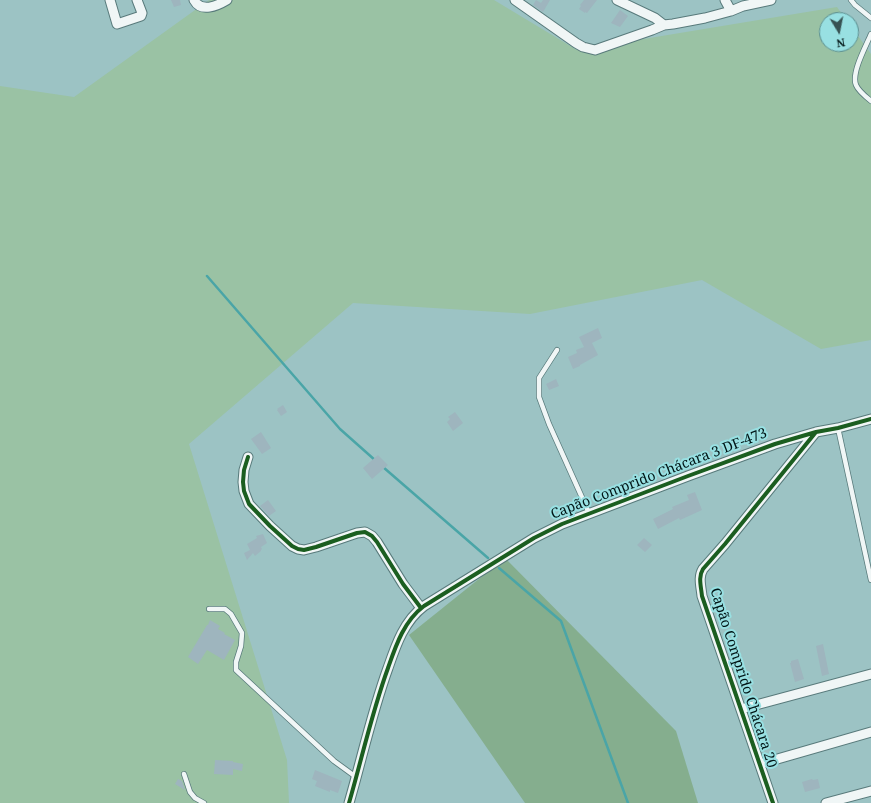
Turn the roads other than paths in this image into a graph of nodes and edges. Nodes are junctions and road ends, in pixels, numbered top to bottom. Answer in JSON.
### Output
{"nodes":[{"id":1,"x":110,"y":0,"type":"edge"},
{"id":2,"x":137,"y":0,"type":"edge"},
{"id":3,"x":194,"y":0,"type":"edge"},
{"id":4,"x":226,"y":0,"type":"edge"},
{"id":5,"x":515,"y":0,"type":"edge"},
{"id":6,"x":617,"y":0,"type":"edge"},
{"id":7,"x":725,"y":0,"type":"edge"},
{"id":8,"x":771,"y":0,"type":"edge"},
{"id":9,"x":851,"y":0,"type":"edge"},
{"id":10,"x":731,"y":11,"type":"junction"},
{"id":11,"x":871,"y":18,"type":"edge"},
{"id":12,"x":664,"y":25,"type":"junction"},
{"id":13,"x":871,"y":34,"type":"edge"},
{"id":14,"x":871,"y":101,"type":"edge"},
{"id":15,"x":556,"y":350,"type":"dead end"},
{"id":16,"x":871,"y":419,"type":"edge"},
{"id":17,"x":838,"y":428,"type":"junction"},
{"id":18,"x":816,"y":432,"type":"junction"},
{"id":19,"x":248,"y":457,"type":"dead end"},
{"id":20,"x":588,"y":513,"type":"junction"},
{"id":21,"x":871,"y":580,"type":"edge"},
{"id":22,"x":421,"y":608,"type":"junction"},
{"id":23,"x":209,"y":609,"type":"dead end"},
{"id":24,"x":871,"y":674,"type":"edge"},
{"id":25,"x":741,"y":709,"type":"junction"},
{"id":26,"x":871,"y":732,"type":"edge"},
{"id":27,"x":760,"y":764,"type":"junction"},
{"id":28,"x":184,"y":774,"type":"dead end"},
{"id":29,"x":356,"y":777,"type":"junction"},
{"id":30,"x":871,"y":791,"type":"edge"},
{"id":31,"x":204,"y":803,"type":"edge"},
{"id":32,"x":349,"y":803,"type":"edge"},
{"id":33,"x":772,"y":803,"type":"edge"},
{"id":34,"x":826,"y":803,"type":"edge"}],
"edges":[{"from":1,"to":2,"type":"street"},
{"from":3,"to":4,"type":"street"},
{"from":5,"to":12,"type":"street"},
{"from":6,"to":12,"type":"street"},
{"from":7,"to":10,"type":"street"},
{"from":8,"to":10,"type":"street"},
{"from":9,"to":11,"type":"lane"},
{"from":10,"to":12,"type":"street"},
{"from":13,"to":14,"type":"lane"},
{"from":15,"to":20,"type":"lane"},
{"from":16,"to":17,"type":"street","name":"Capão Comprido Chácara 3 DF-473"},
{"from":17,"to":18,"type":"street","name":"Capão Comprido Chácara 3 DF-473"},
{"from":17,"to":21,"type":"lane"},
{"from":18,"to":20,"type":"street","name":"Capão Comprido Chácara 3 DF-473"},
{"from":18,"to":25,"type":"street","name":"Capão Comprido Chácara 20"},
{"from":19,"to":22,"type":"street"},
{"from":20,"to":22,"type":"street","name":"Capão Comprido Chácara 3 DF-473"},
{"from":22,"to":29,"type":"street","name":"Capão Comprido Chácara 3 DF-473"},
{"from":23,"to":29,"type":"lane"},
{"from":24,"to":25,"type":"street"},
{"from":25,"to":27,"type":"street","name":"Capão Comprido Chácara 20"},
{"from":26,"to":27,"type":"street"},
{"from":27,"to":33,"type":"street","name":"Capão Comprido Chácara 20"},
{"from":28,"to":31,"type":"lane"},
{"from":29,"to":32,"type":"street","name":"Capão Comprido Chácara 3 DF-473"},
{"from":30,"to":34,"type":"street"}]}
